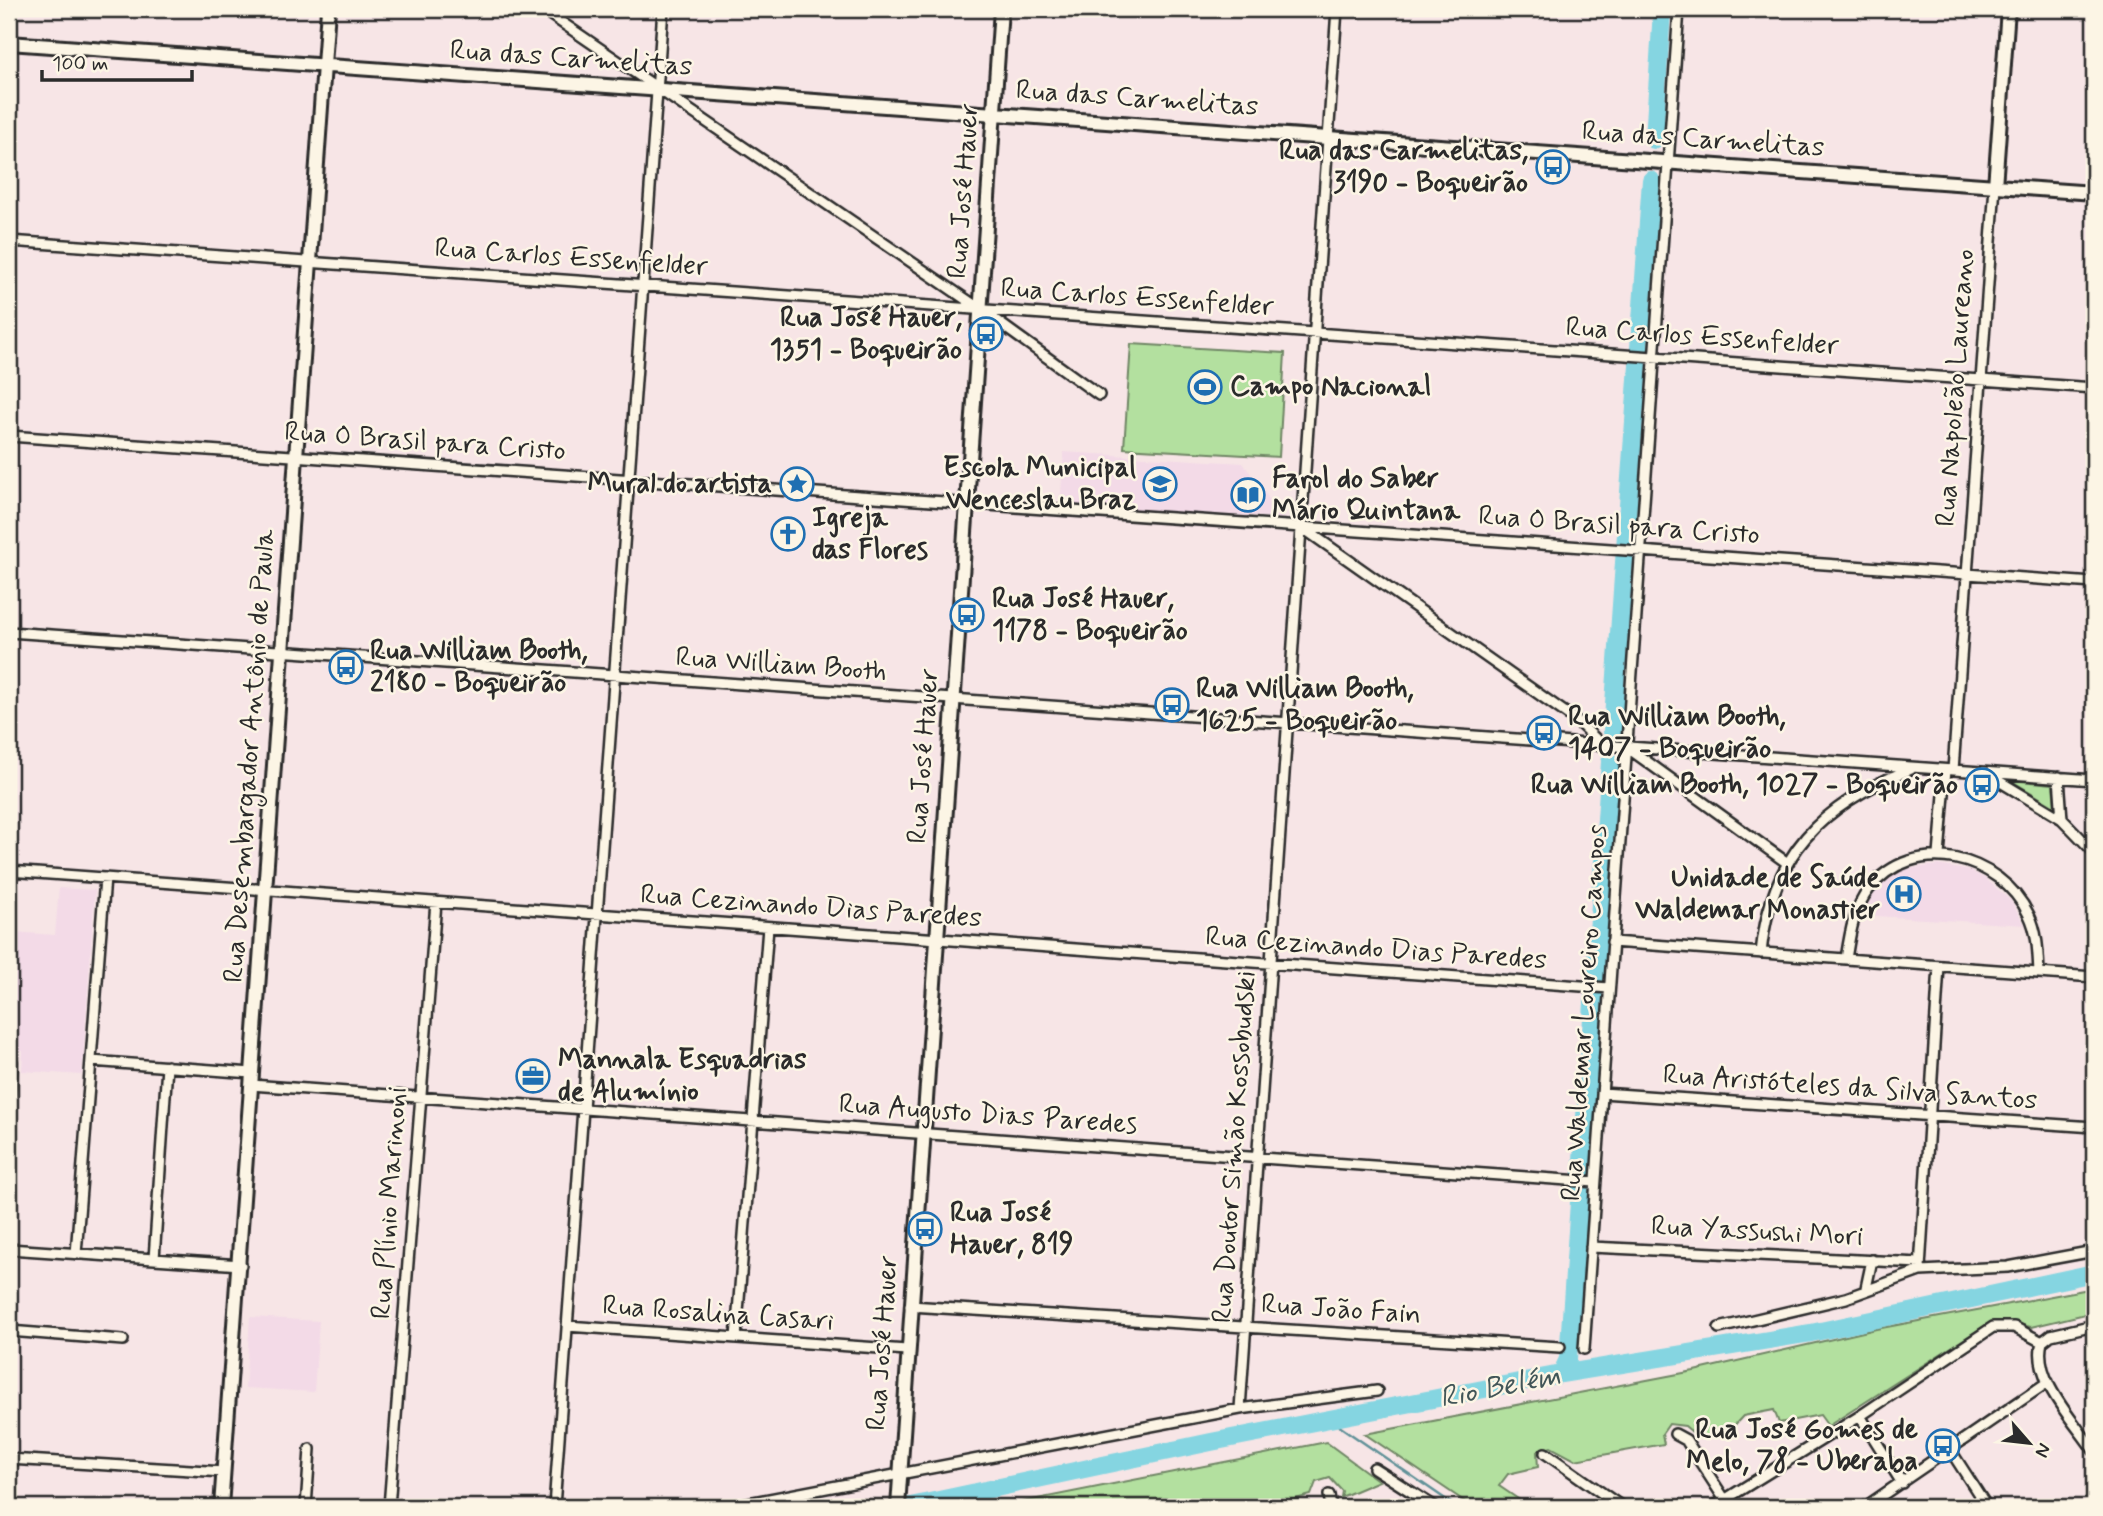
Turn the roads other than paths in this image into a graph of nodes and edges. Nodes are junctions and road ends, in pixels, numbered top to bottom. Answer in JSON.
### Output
{"nodes":[{"id":1,"x":328,"y":9,"type":"edge"},
{"id":2,"x":542,"y":9,"type":"edge"},
{"id":3,"x":663,"y":9,"type":"edge"},
{"id":4,"x":1001,"y":9,"type":"edge"},
{"id":5,"x":1337,"y":9,"type":"edge"},
{"id":6,"x":1679,"y":9,"type":"edge"},
{"id":7,"x":2008,"y":9,"type":"edge"},
{"id":8,"x":9,"y":43,"type":"edge"},
{"id":9,"x":324,"y":66,"type":"junction"},
{"id":10,"x":657,"y":90,"type":"junction"},
{"id":11,"x":993,"y":114,"type":"junction"},
{"id":12,"x":1328,"y":138,"type":"junction"},
{"id":13,"x":1668,"y":162,"type":"junction"},
{"id":14,"x":1995,"y":186,"type":"junction"},
{"id":15,"x":2094,"y":193,"type":"edge"},
{"id":16,"x":9,"y":241,"type":"edge"},
{"id":17,"x":310,"y":262,"type":"junction"},
{"id":18,"x":643,"y":286,"type":"junction"},
{"id":19,"x":980,"y":309,"type":"junction"},
{"id":20,"x":1315,"y":333,"type":"junction"},
{"id":21,"x":1654,"y":357,"type":"junction"},
{"id":22,"x":1981,"y":380,"type":"junction"},
{"id":23,"x":2094,"y":388,"type":"edge"},
{"id":24,"x":1099,"y":396,"type":"dead end"},
{"id":25,"x":9,"y":436,"type":"edge"},
{"id":26,"x":296,"y":456,"type":"junction"},
{"id":27,"x":629,"y":480,"type":"junction"},
{"id":28,"x":966,"y":503,"type":"junction"},
{"id":29,"x":1301,"y":527,"type":"junction"},
{"id":30,"x":1640,"y":551,"type":"junction"},
{"id":31,"x":1968,"y":574,"type":"junction"},
{"id":32,"x":2094,"y":583,"type":"edge"},
{"id":33,"x":9,"y":632,"type":"edge"},
{"id":34,"x":282,"y":652,"type":"junction"},
{"id":35,"x":614,"y":676,"type":"junction"},
{"id":36,"x":953,"y":700,"type":"junction"},
{"id":37,"x":1287,"y":724,"type":"junction"},
{"id":38,"x":1602,"y":746,"type":"junction"},
{"id":39,"x":1626,"y":747,"type":"junction"},
{"id":40,"x":1915,"y":767,"type":"junction"},
{"id":41,"x":1950,"y":770,"type":"junction"},
{"id":42,"x":1985,"y":772,"type":"junction"},
{"id":43,"x":2059,"y":778,"type":"junction"},
{"id":44,"x":2094,"y":780,"type":"edge"},
{"id":45,"x":2062,"y":819,"type":"junction"},
{"id":46,"x":2094,"y":852,"type":"edge"},
{"id":47,"x":1939,"y":855,"type":"junction"},
{"id":48,"x":1786,"y":862,"type":"junction"},
{"id":49,"x":9,"y":871,"type":"edge"},
{"id":50,"x":105,"y":878,"type":"junction"},
{"id":51,"x":265,"y":890,"type":"junction"},
{"id":52,"x":436,"y":902,"type":"junction"},
{"id":53,"x":597,"y":914,"type":"junction"},
{"id":54,"x":768,"y":927,"type":"junction"},
{"id":55,"x":936,"y":939,"type":"junction"},
{"id":56,"x":1612,"y":942,"type":"junction"},
{"id":57,"x":1761,"y":953,"type":"junction"},
{"id":58,"x":1846,"y":959,"type":"junction"},
{"id":59,"x":1271,"y":964,"type":"junction"},
{"id":60,"x":1939,"y":966,"type":"junction"},
{"id":61,"x":2039,"y":973,"type":"junction"},
{"id":62,"x":2094,"y":977,"type":"edge"},
{"id":63,"x":1605,"y":988,"type":"junction"},
{"id":64,"x":91,"y":1061,"type":"junction"},
{"id":65,"x":12,"y":1062,"type":"dead end"},
{"id":66,"x":167,"y":1066,"type":"junction"},
{"id":67,"x":251,"y":1079,"type":"junction"},
{"id":68,"x":1602,"y":1093,"type":"junction"},
{"id":69,"x":421,"y":1097,"type":"junction"},
{"id":70,"x":9,"y":1108,"type":"edge"},
{"id":71,"x":583,"y":1109,"type":"junction"},
{"id":72,"x":1930,"y":1116,"type":"junction"},
{"id":73,"x":753,"y":1121,"type":"junction"},
{"id":74,"x":2094,"y":1128,"type":"edge"},
{"id":75,"x":922,"y":1133,"type":"junction"},
{"id":76,"x":1257,"y":1158,"type":"junction"},
{"id":77,"x":1591,"y":1182,"type":"junction"},
{"id":78,"x":1591,"y":1247,"type":"junction"},
{"id":79,"x":9,"y":1250,"type":"edge"},
{"id":80,"x":2094,"y":1251,"type":"edge"},
{"id":81,"x":76,"y":1254,"type":"junction"},
{"id":82,"x":154,"y":1259,"type":"junction"},
{"id":83,"x":1872,"y":1260,"type":"junction"},
{"id":84,"x":241,"y":1265,"type":"junction"},
{"id":85,"x":1920,"y":1267,"type":"junction"},
{"id":86,"x":1866,"y":1288,"type":"junction"},
{"id":87,"x":910,"y":1306,"type":"junction"},
{"id":88,"x":2094,"y":1325,"type":"edge"},
{"id":89,"x":567,"y":1326,"type":"junction"},
{"id":90,"x":1245,"y":1327,"type":"junction"},
{"id":91,"x":1719,"y":1328,"type":"dead end"},
{"id":92,"x":9,"y":1331,"type":"edge"},
{"id":93,"x":736,"y":1338,"type":"junction"},
{"id":94,"x":123,"y":1340,"type":"dead end"},
{"id":95,"x":2042,"y":1342,"type":"junction"},
{"id":96,"x":1560,"y":1347,"type":"dead end"},
{"id":97,"x":1584,"y":1349,"type":"dead end"},
{"id":98,"x":907,"y":1350,"type":"junction"},
{"id":99,"x":2048,"y":1382,"type":"junction"},
{"id":100,"x":1377,"y":1391,"type":"dead end"},
{"id":101,"x":1240,"y":1409,"type":"junction"},
{"id":102,"x":1860,"y":1416,"type":"junction"},
{"id":103,"x":1675,"y":1434,"type":"dead end"},
{"id":104,"x":310,"y":1449,"type":"dead end"},
{"id":105,"x":1951,"y":1451,"type":"junction"},
{"id":106,"x":2094,"y":1451,"type":"edge"},
{"id":107,"x":1545,"y":1452,"type":"dead end"},
{"id":108,"x":9,"y":1459,"type":"edge"},
{"id":109,"x":1374,"y":1468,"type":"dead end"},
{"id":110,"x":224,"y":1472,"type":"junction"},
{"id":111,"x":898,"y":1477,"type":"junction"},
{"id":112,"x":1902,"y":1483,"type":"junction"},
{"id":113,"x":1329,"y":1495,"type":"dead end"},
{"id":114,"x":1725,"y":1500,"type":"junction"},
{"id":115,"x":221,"y":1507,"type":"edge"},
{"id":116,"x":306,"y":1507,"type":"edge"},
{"id":117,"x":389,"y":1507,"type":"edge"},
{"id":118,"x":554,"y":1507,"type":"edge"},
{"id":119,"x":727,"y":1507,"type":"edge"},
{"id":120,"x":898,"y":1507,"type":"edge"},
{"id":121,"x":1331,"y":1507,"type":"edge"},
{"id":122,"x":1434,"y":1507,"type":"edge"},
{"id":123,"x":1622,"y":1507,"type":"edge"},
{"id":124,"x":1713,"y":1507,"type":"edge"},
{"id":125,"x":1865,"y":1507,"type":"edge"},
{"id":126,"x":1987,"y":1507,"type":"edge"}],
"edges":[{"from":1,"to":9,"type":"main road","name":"Rua Desembargador Antônio de Paula"},
{"from":2,"to":10,"type":"street"},
{"from":3,"to":10,"type":"street"},
{"from":4,"to":11,"type":"main road","name":"Rua José Hauer"},
{"from":5,"to":12,"type":"street","name":"Rua Doutor Simão Kossobudski"},
{"from":6,"to":13,"type":"street","name":"Rua Waldemar Loureiro Campos"},
{"from":7,"to":14,"type":"main road","name":"Rua Napoleão Laureano"},
{"from":8,"to":9,"type":"main road","name":"Rua das Carmelitas"},
{"from":9,"to":10,"type":"main road","name":"Rua das Carmelitas"},
{"from":9,"to":17,"type":"main road","name":"Rua Desembargador Antônio de Paula"},
{"from":10,"to":11,"type":"main road","name":"Rua das Carmelitas"},
{"from":10,"to":18,"type":"street"},
{"from":10,"to":19,"type":"street"},
{"from":11,"to":12,"type":"main road","name":"Rua das Carmelitas"},
{"from":11,"to":19,"type":"main road","name":"Rua José Hauer"},
{"from":12,"to":13,"type":"main road","name":"Rua das Carmelitas"},
{"from":12,"to":20,"type":"street","name":"Rua Doutor Simão Kossobudski"},
{"from":13,"to":14,"type":"main road","name":"Rua das Carmelitas"},
{"from":13,"to":21,"type":"street","name":"Rua Waldemar Loureiro Campos"},
{"from":14,"to":15,"type":"main road","name":"Rua das Carmelitas"},
{"from":14,"to":22,"type":"street","name":"Rua Napoleão Laureano"},
{"from":16,"to":17,"type":"street","name":"Rua Carlos Essenfelder"},
{"from":17,"to":18,"type":"street","name":"Rua Carlos Essenfelder"},
{"from":17,"to":26,"type":"main road","name":"Rua Desembargador Antônio de Paula"},
{"from":18,"to":19,"type":"street","name":"Rua Carlos Essenfelder"},
{"from":18,"to":27,"type":"street"},
{"from":19,"to":20,"type":"street","name":"Rua Carlos Essenfelder"},
{"from":19,"to":24,"type":"street"},
{"from":19,"to":28,"type":"main road","name":"Rua José Hauer"},
{"from":20,"to":21,"type":"street","name":"Rua Carlos Essenfelder"},
{"from":20,"to":29,"type":"street","name":"Rua Doutor Simão Kossobudski"},
{"from":21,"to":22,"type":"street","name":"Rua Carlos Essenfelder"},
{"from":21,"to":30,"type":"street","name":"Rua Waldemar Loureiro Campos"},
{"from":22,"to":23,"type":"street","name":"Rua Carlos Essenfelder"},
{"from":22,"to":31,"type":"street","name":"Rua Napoleão Laureano"},
{"from":25,"to":26,"type":"street","name":"Rua O Brasil para Cristo"},
{"from":26,"to":27,"type":"street","name":"Rua O Brasil para Cristo"},
{"from":26,"to":34,"type":"main road","name":"Rua Desembargador Antônio de Paula"},
{"from":27,"to":28,"type":"street","name":"Rua O Brasil para Cristo"},
{"from":27,"to":35,"type":"street"},
{"from":28,"to":29,"type":"street","name":"Rua O Brasil para Cristo"},
{"from":28,"to":36,"type":"main road","name":"Rua José Hauer"},
{"from":29,"to":30,"type":"street","name":"Rua O Brasil para Cristo"},
{"from":29,"to":37,"type":"street","name":"Rua Doutor Simão Kossobudski"},
{"from":29,"to":38,"type":"street"},
{"from":30,"to":31,"type":"street","name":"Rua O Brasil para Cristo"},
{"from":30,"to":39,"type":"street","name":"Rua Waldemar Loureiro Campos"},
{"from":31,"to":32,"type":"street","name":"Rua O Brasil para Cristo"},
{"from":31,"to":41,"type":"street","name":"Rua Napoleão Laureano"},
{"from":33,"to":34,"type":"street","name":"Rua William Booth"},
{"from":34,"to":35,"type":"street","name":"Rua William Booth"},
{"from":34,"to":51,"type":"main road","name":"Rua Desembargador Antônio de Paula"},
{"from":35,"to":36,"type":"street","name":"Rua William Booth"},
{"from":35,"to":53,"type":"street"},
{"from":36,"to":37,"type":"street","name":"Rua William Booth"},
{"from":36,"to":55,"type":"main road","name":"Rua José Hauer"},
{"from":37,"to":38,"type":"street","name":"Rua William Booth"},
{"from":37,"to":59,"type":"street","name":"Rua Doutor Simão Kossobudski"},
{"from":38,"to":39,"type":"street","name":"Rua William Booth"},
{"from":39,"to":40,"type":"street","name":"Rua William Booth"},
{"from":39,"to":48,"type":"street"},
{"from":39,"to":56,"type":"street","name":"Rua Waldemar Loureiro Campos"},
{"from":40,"to":41,"type":"street","name":"Rua William Booth"},
{"from":40,"to":48,"type":"street"},
{"from":41,"to":42,"type":"street","name":"Rua William Booth"},
{"from":41,"to":47,"type":"street","name":"Rua Napoleão Laureano"},
{"from":42,"to":43,"type":"street","name":"Rua William Booth"},
{"from":42,"to":45,"type":"street"},
{"from":43,"to":44,"type":"street","name":"Rua William Booth"},
{"from":43,"to":45,"type":"street"},
{"from":45,"to":46,"type":"street"},
{"from":47,"to":58,"type":"street"},
{"from":47,"to":61,"type":"street"},
{"from":48,"to":57,"type":"street"},
{"from":49,"to":50,"type":"street","name":"Rua Cezinando Dias Paredes"},
{"from":50,"to":51,"type":"street","name":"Rua Cezinando Dias Paredes"},
{"from":50,"to":64,"type":"street"},
{"from":51,"to":52,"type":"street","name":"Rua Cezinando Dias Paredes"},
{"from":51,"to":67,"type":"main road","name":"Rua Desembargador Antônio de Paula"},
{"from":52,"to":53,"type":"street","name":"Rua Cezinando Dias Paredes"},
{"from":52,"to":69,"type":"street","name":"Rua Plínio Marinoni"},
{"from":53,"to":54,"type":"street","name":"Rua Cezinando Dias Paredes"},
{"from":53,"to":71,"type":"street"},
{"from":54,"to":55,"type":"street","name":"Rua Cezinando Dias Paredes"},
{"from":54,"to":73,"type":"street"},
{"from":55,"to":59,"type":"street","name":"Rua Cezinando Dias Paredes"},
{"from":55,"to":75,"type":"main road","name":"Rua José Hauer"},
{"from":56,"to":57,"type":"street"},
{"from":56,"to":63,"type":"street","name":"Rua Waldemar Loureiro Campos"},
{"from":57,"to":58,"type":"street"},
{"from":58,"to":60,"type":"street"},
{"from":59,"to":63,"type":"street","name":"Rua Cezinando Dias Paredes"},
{"from":59,"to":76,"type":"street","name":"Rua Doutor Simão Kossobudski"},
{"from":60,"to":61,"type":"street"},
{"from":60,"to":72,"type":"street"},
{"from":61,"to":62,"type":"street"},
{"from":63,"to":68,"type":"street","name":"Rua Waldemar Loureiro Campos"},
{"from":64,"to":66,"type":"street","name":"Rua Augusto Dias Paredes"},
{"from":64,"to":81,"type":"street"},
{"from":65,"to":70,"type":"street"},
{"from":66,"to":67,"type":"street","name":"Rua Augusto Dias Paredes"},
{"from":66,"to":82,"type":"street"},
{"from":67,"to":69,"type":"street","name":"Rua Augusto Dias Paredes"},
{"from":67,"to":84,"type":"main road","name":"Rua Desembargador Antônio de Paula"},
{"from":68,"to":72,"type":"street","name":"Rua Aristóteles da Silva Santos"},
{"from":68,"to":77,"type":"street","name":"Rua Waldemar Loureiro Campos"},
{"from":69,"to":71,"type":"street","name":"Rua Augusto Dias Paredes"},
{"from":69,"to":117,"type":"street","name":"Rua Plínio Marinoni"},
{"from":71,"to":73,"type":"street","name":"Rua Augusto Dias Paredes"},
{"from":71,"to":89,"type":"street"},
{"from":72,"to":74,"type":"street","name":"Rua Aristóteles da Silva Santos"},
{"from":72,"to":85,"type":"street"},
{"from":73,"to":75,"type":"street","name":"Rua Augusto Dias Paredes"},
{"from":73,"to":93,"type":"street"},
{"from":75,"to":76,"type":"street","name":"Rua Augusto Dias Paredes"},
{"from":75,"to":87,"type":"main road","name":"Rua José Hauer"},
{"from":76,"to":77,"type":"street","name":"Rua Augusto Dias Paredes"},
{"from":76,"to":90,"type":"street","name":"Rua Doutor Simão Kossobudski"},
{"from":77,"to":78,"type":"street","name":"Rua Waldemar Loureiro Campos"},
{"from":78,"to":83,"type":"street","name":"Rua Yassushi Mori"},
{"from":78,"to":97,"type":"street","name":"Rua Waldemar Loureiro Campos"},
{"from":79,"to":81,"type":"street"},
{"from":80,"to":85,"type":"street"},
{"from":81,"to":82,"type":"street"},
{"from":82,"to":84,"type":"street"},
{"from":83,"to":85,"type":"street","name":"Rua Yassushi Mori"},
{"from":83,"to":86,"type":"street"},
{"from":84,"to":110,"type":"main road","name":"Rua Desembargador Antônio de Paula"},
{"from":85,"to":86,"type":"street"},
{"from":86,"to":91,"type":"street"},
{"from":87,"to":90,"type":"street","name":"Rua João Fain"},
{"from":87,"to":98,"type":"main road","name":"Rua José Hauer"},
{"from":88,"to":95,"type":"street"},
{"from":89,"to":93,"type":"street","name":"Rua Rosalina Casari"},
{"from":89,"to":118,"type":"street"},
{"from":90,"to":96,"type":"street","name":"Rua João Fain"},
{"from":90,"to":101,"type":"street","name":"Rua Doutor Simão Kossobudski"},
{"from":92,"to":94,"type":"street"},
{"from":93,"to":98,"type":"street","name":"Rua Rosalina Casari"},
{"from":95,"to":99,"type":"street"},
{"from":95,"to":102,"type":"street"},
{"from":98,"to":111,"type":"main road","name":"Rua José Hauer"},
{"from":99,"to":105,"type":"street"},
{"from":99,"to":106,"type":"street"},
{"from":100,"to":101,"type":"street"},
{"from":101,"to":111,"type":"street"},
{"from":102,"to":112,"type":"street"},
{"from":102,"to":114,"type":"street"},
{"from":103,"to":114,"type":"street"},
{"from":104,"to":116,"type":"street"},
{"from":105,"to":112,"type":"street"},
{"from":105,"to":126,"type":"street"},
{"from":107,"to":123,"type":"street"},
{"from":108,"to":110,"type":"street"},
{"from":109,"to":122,"type":"street"},
{"from":110,"to":115,"type":"main road","name":"Rua Desembargador Antônio de Paula"},
{"from":111,"to":119,"type":"street"},
{"from":111,"to":120,"type":"main road","name":"Rua José Hauer"},
{"from":112,"to":125,"type":"street"},
{"from":113,"to":121,"type":"street"},
{"from":114,"to":124,"type":"street"}]}
